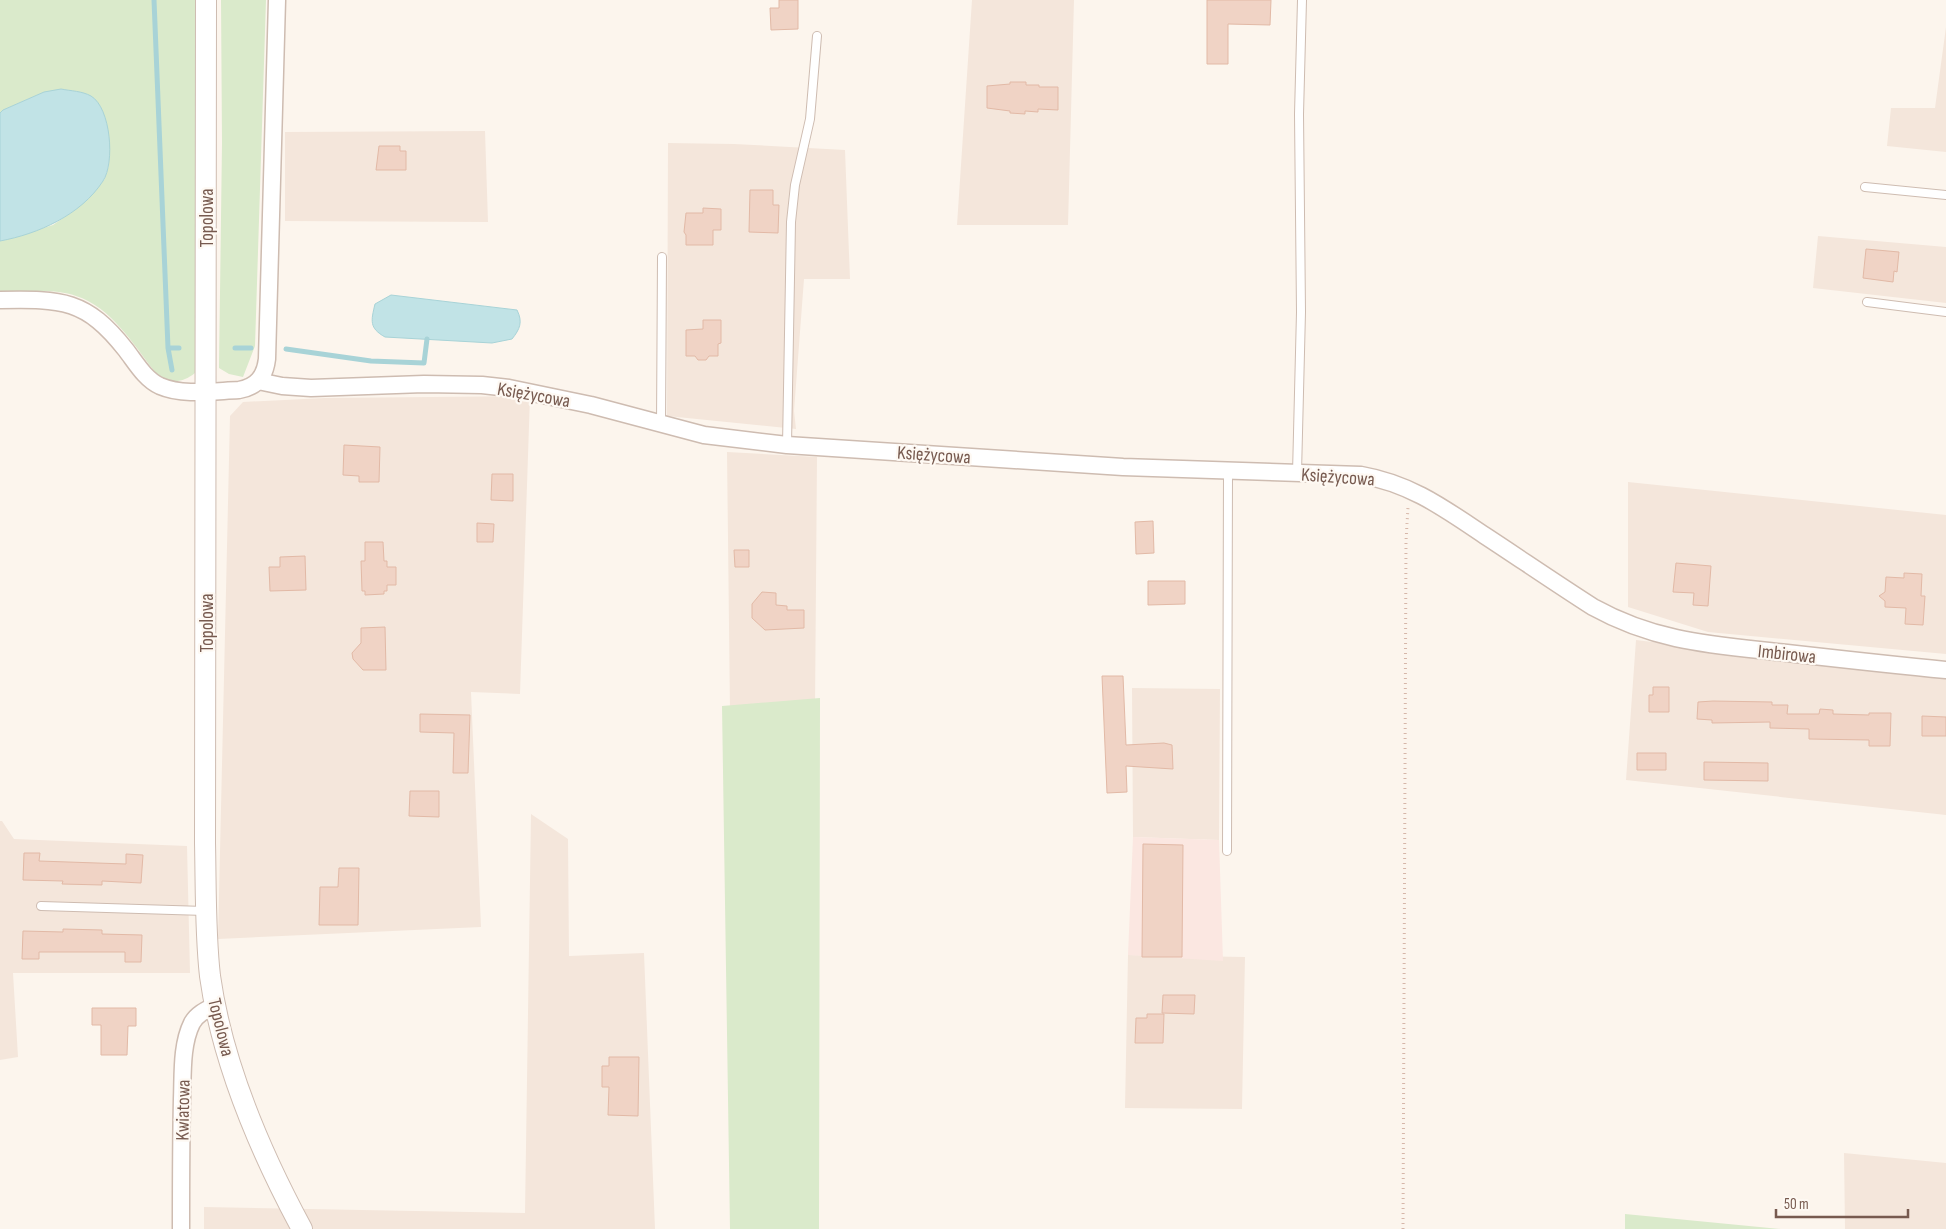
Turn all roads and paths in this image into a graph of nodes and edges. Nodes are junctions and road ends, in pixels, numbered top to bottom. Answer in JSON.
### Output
{"nodes":[{"id":1,"x":206,"y":0,"type":"edge"},
{"id":2,"x":277,"y":0,"type":"edge"},
{"id":3,"x":1302,"y":0,"type":"edge"},
{"id":4,"x":817,"y":36,"type":"dead end"},
{"id":5,"x":1865,"y":188,"type":"dead end"},
{"id":6,"x":1946,"y":195,"type":"edge"},
{"id":7,"x":662,"y":257,"type":"dead end"},
{"id":8,"x":0,"y":300,"type":"edge"},
{"id":9,"x":1867,"y":302,"type":"dead end"},
{"id":10,"x":1946,"y":312,"type":"edge"},
{"id":11,"x":258,"y":382,"type":"junction"},
{"id":12,"x":206,"y":391,"type":"junction"},
{"id":13,"x":662,"y":425,"type":"junction"},
{"id":14,"x":787,"y":445,"type":"junction"},
{"id":15,"x":1228,"y":472,"type":"junction"},
{"id":16,"x":1297,"y":473,"type":"junction"},
{"id":17,"x":1412,"y":490,"type":"junction"},
{"id":18,"x":1629,"y":625,"type":"joint"},
{"id":19,"x":1946,"y":670,"type":"edge"},
{"id":20,"x":1227,"y":851,"type":"dead end"},
{"id":21,"x":41,"y":906,"type":"dead end"},
{"id":22,"x":207,"y":911,"type":"junction"},
{"id":23,"x":216,"y":1005,"type":"junction"},
{"id":24,"x":181,"y":1229,"type":"edge"},
{"id":25,"x":302,"y":1229,"type":"edge"},
{"id":26,"x":1403,"y":1229,"type":"edge"}],
"edges":[{"from":1,"to":12,"type":"street","name":"Topolowa"},
{"from":2,"to":11,"type":"street"},
{"from":3,"to":16,"type":"lane"},
{"from":4,"to":14,"type":"lane"},
{"from":5,"to":6,"type":"lane"},
{"from":7,"to":13,"type":"lane"},
{"from":8,"to":12,"type":"street","name":"Księżycowa"},
{"from":9,"to":10,"type":"lane"},
{"from":11,"to":12,"type":"street","name":"Księżycowa"},
{"from":11,"to":13,"type":"street","name":"Księżycowa"},
{"from":12,"to":22,"type":"street","name":"Topolowa"},
{"from":13,"to":14,"type":"street","name":"Księżycowa"},
{"from":14,"to":15,"type":"street","name":"Księżycowa"},
{"from":15,"to":16,"type":"street","name":"Księżycowa"},
{"from":15,"to":20,"type":"lane"},
{"from":16,"to":17,"type":"street","name":"Księżycowa"},
{"from":17,"to":18,"type":"street","name":"Księżycowa"},
{"from":17,"to":26,"type":"path"},
{"from":18,"to":19,"type":"street","name":"Imbirowa"},
{"from":21,"to":22,"type":"lane"},
{"from":22,"to":23,"type":"street","name":"Topolowa"},
{"from":23,"to":24,"type":"street","name":"Kwiatowa"},
{"from":23,"to":25,"type":"street","name":"Topolowa"}]}
